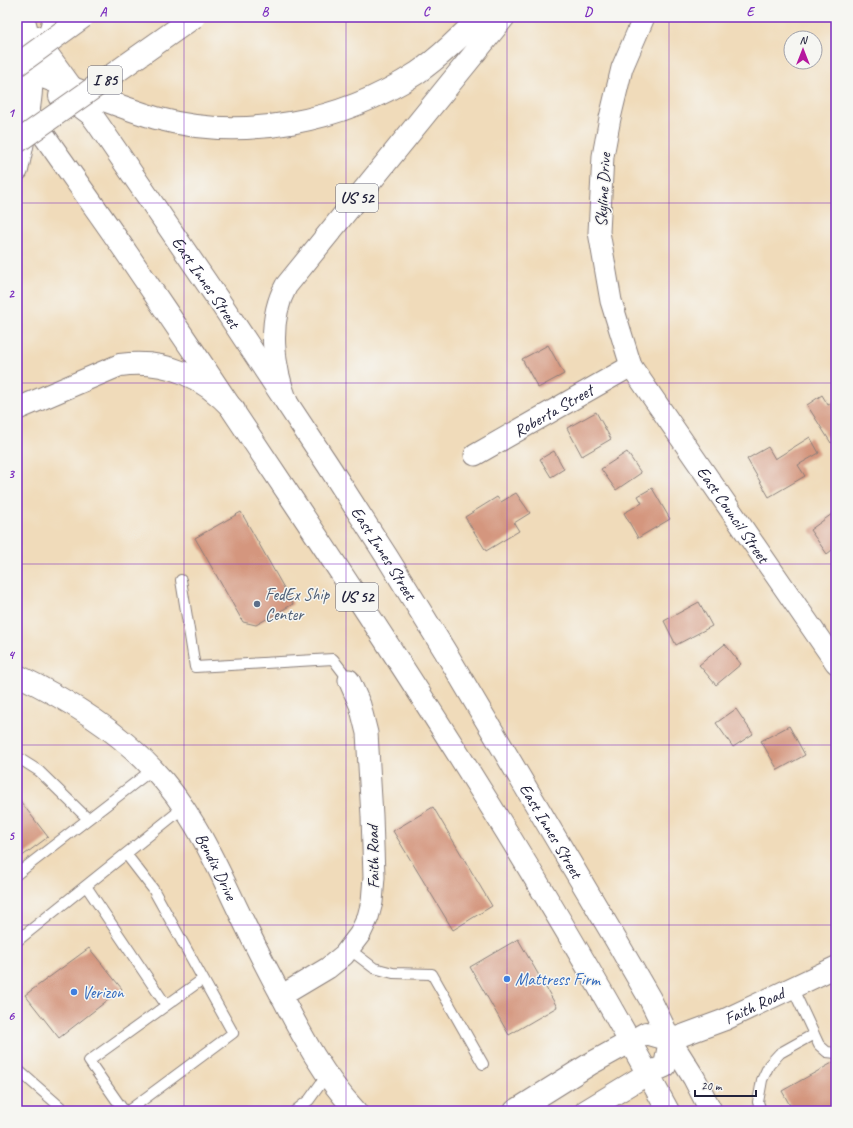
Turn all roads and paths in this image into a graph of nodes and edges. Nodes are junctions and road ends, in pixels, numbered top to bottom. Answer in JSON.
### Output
{"nodes":[{"id":1,"x":54,"y":17,"type":"edge"},
{"id":2,"x":84,"y":17,"type":"edge"},
{"id":3,"x":194,"y":17,"type":"edge"},
{"id":4,"x":480,"y":17,"type":"edge"},
{"id":5,"x":504,"y":17,"type":"edge"},
{"id":6,"x":644,"y":17,"type":"edge"},
{"id":7,"x":23,"y":21,"type":"edge"},
{"id":8,"x":46,"y":51,"type":"junction"},
{"id":9,"x":27,"y":83,"type":"edge"},
{"id":10,"x":74,"y":89,"type":"junction"},
{"id":11,"x":93,"y":116,"type":"junction"},
{"id":12,"x":17,"y":142,"type":"edge"},
{"id":13,"x":17,"y":170,"type":"edge"},
{"id":14,"x":631,"y":366,"type":"junction"},
{"id":15,"x":287,"y":403,"type":"junction"},
{"id":16,"x":17,"y":410,"type":"edge"},
{"id":17,"x":234,"y":410,"type":"junction"},
{"id":18,"x":475,"y":455,"type":"dead end"},
{"id":19,"x":181,"y":580,"type":"dead end"},
{"id":20,"x":836,"y":663,"type":"edge"},
{"id":21,"x":17,"y":675,"type":"edge"},
{"id":22,"x":349,"y":680,"type":"joint"},
{"id":23,"x":17,"y":757,"type":"edge"},
{"id":24,"x":154,"y":769,"type":"junction"},
{"id":25,"x":183,"y":808,"type":"junction"},
{"id":26,"x":88,"y":819,"type":"junction"},
{"id":27,"x":126,"y":854,"type":"junction"},
{"id":28,"x":17,"y":874,"type":"edge"},
{"id":29,"x":86,"y":886,"type":"junction"},
{"id":30,"x":17,"y":941,"type":"edge"},
{"id":31,"x":350,"y":949,"type":"junction"},
{"id":32,"x":836,"y":967,"type":"edge"},
{"id":33,"x":203,"y":979,"type":"junction"},
{"id":34,"x":792,"y":987,"type":"junction"},
{"id":35,"x":281,"y":996,"type":"junction"},
{"id":36,"x":166,"y":1005,"type":"junction"},
{"id":37,"x":814,"y":1034,"type":"junction"},
{"id":38,"x":670,"y":1040,"type":"junction"},
{"id":39,"x":630,"y":1041,"type":"junction"},
{"id":40,"x":836,"y":1053,"type":"edge"},
{"id":41,"x":484,"y":1064,"type":"dead end"},
{"id":42,"x":17,"y":1069,"type":"edge"},
{"id":43,"x":647,"y":1074,"type":"junction"},
{"id":44,"x":327,"y":1075,"type":"junction"},
{"id":45,"x":65,"y":1111,"type":"edge"},
{"id":46,"x":124,"y":1111,"type":"edge"},
{"id":47,"x":128,"y":1111,"type":"edge"},
{"id":48,"x":294,"y":1111,"type":"edge"},
{"id":49,"x":356,"y":1111,"type":"edge"},
{"id":50,"x":515,"y":1111,"type":"edge"},
{"id":51,"x":586,"y":1111,"type":"edge"},
{"id":52,"x":668,"y":1111,"type":"edge"},
{"id":53,"x":711,"y":1111,"type":"edge"},
{"id":54,"x":761,"y":1111,"type":"edge"}],
"edges":[{"from":1,"to":8,"type":"main road","number":"US 52"},
{"from":2,"to":9,"type":"main road","bridge":true},
{"from":3,"to":12,"type":"main road","number":"I 85","bridge":true},
{"from":4,"to":10,"type":"main road"},
{"from":5,"to":15,"type":"main road","number":"US 52"},
{"from":6,"to":14,"type":"street","name":"Skyline Drive"},
{"from":7,"to":8,"type":"main road","name":"East Innes Street"},
{"from":7,"to":9,"type":"main road"},
{"from":8,"to":9,"type":"main road","number":"US 52"},
{"from":8,"to":10,"type":"main road","name":"East Innes Street"},
{"from":9,"to":10,"type":"main road"},
{"from":9,"to":11,"type":"main road"},
{"from":9,"to":13,"type":"main road"},
{"from":9,"to":17,"type":"main road","number":"US 52"},
{"from":10,"to":11,"type":"main road","name":"East Innes Street"},
{"from":11,"to":15,"type":"main road","name":"East Innes Street"},
{"from":14,"to":18,"type":"street","name":"Roberta Street"},
{"from":14,"to":20,"type":"street","name":"East Council Street"},
{"from":15,"to":38,"type":"main road","name":"East Innes Street","number":"US 52"},
{"from":16,"to":17,"type":"main road"},
{"from":17,"to":39,"type":"main road","number":"US 52"},
{"from":19,"to":22,"type":"lane"},
{"from":21,"to":24,"type":"street","name":"Bendix Drive"},
{"from":22,"to":31,"type":"street","name":"Faith Road"},
{"from":23,"to":26,"type":"lane"},
{"from":24,"to":25,"type":"street","name":"Bendix Drive"},
{"from":24,"to":26,"type":"lane"},
{"from":25,"to":27,"type":"lane"},
{"from":25,"to":35,"type":"street","name":"Bendix Drive"},
{"from":26,"to":28,"type":"lane"},
{"from":27,"to":29,"type":"lane"},
{"from":27,"to":33,"type":"lane"},
{"from":29,"to":30,"type":"lane"},
{"from":29,"to":36,"type":"lane"},
{"from":31,"to":35,"type":"street","name":"Faith Road"},
{"from":31,"to":41,"type":"lane"},
{"from":32,"to":34,"type":"street","name":"Faith Road"},
{"from":33,"to":36,"type":"lane"},
{"from":33,"to":47,"type":"lane"},
{"from":34,"to":37,"type":"lane"},
{"from":34,"to":38,"type":"street","name":"Faith Road"},
{"from":35,"to":44,"type":"street","name":"Bendix Drive"},
{"from":36,"to":46,"type":"lane"},
{"from":37,"to":40,"type":"lane"},
{"from":37,"to":54,"type":"lane"},
{"from":38,"to":39,"type":"main road"},
{"from":38,"to":43,"type":"main road"},
{"from":38,"to":53,"type":"main road","name":"East Innes Street","number":"US 52"},
{"from":39,"to":43,"type":"main road","number":"US 52"},
{"from":39,"to":50,"type":"main road"},
{"from":42,"to":45,"type":"lane"},
{"from":43,"to":51,"type":"main road"},
{"from":43,"to":52,"type":"main road","number":"US 52"},
{"from":44,"to":48,"type":"lane"},
{"from":44,"to":49,"type":"street","name":"Bendix Drive"}]}
